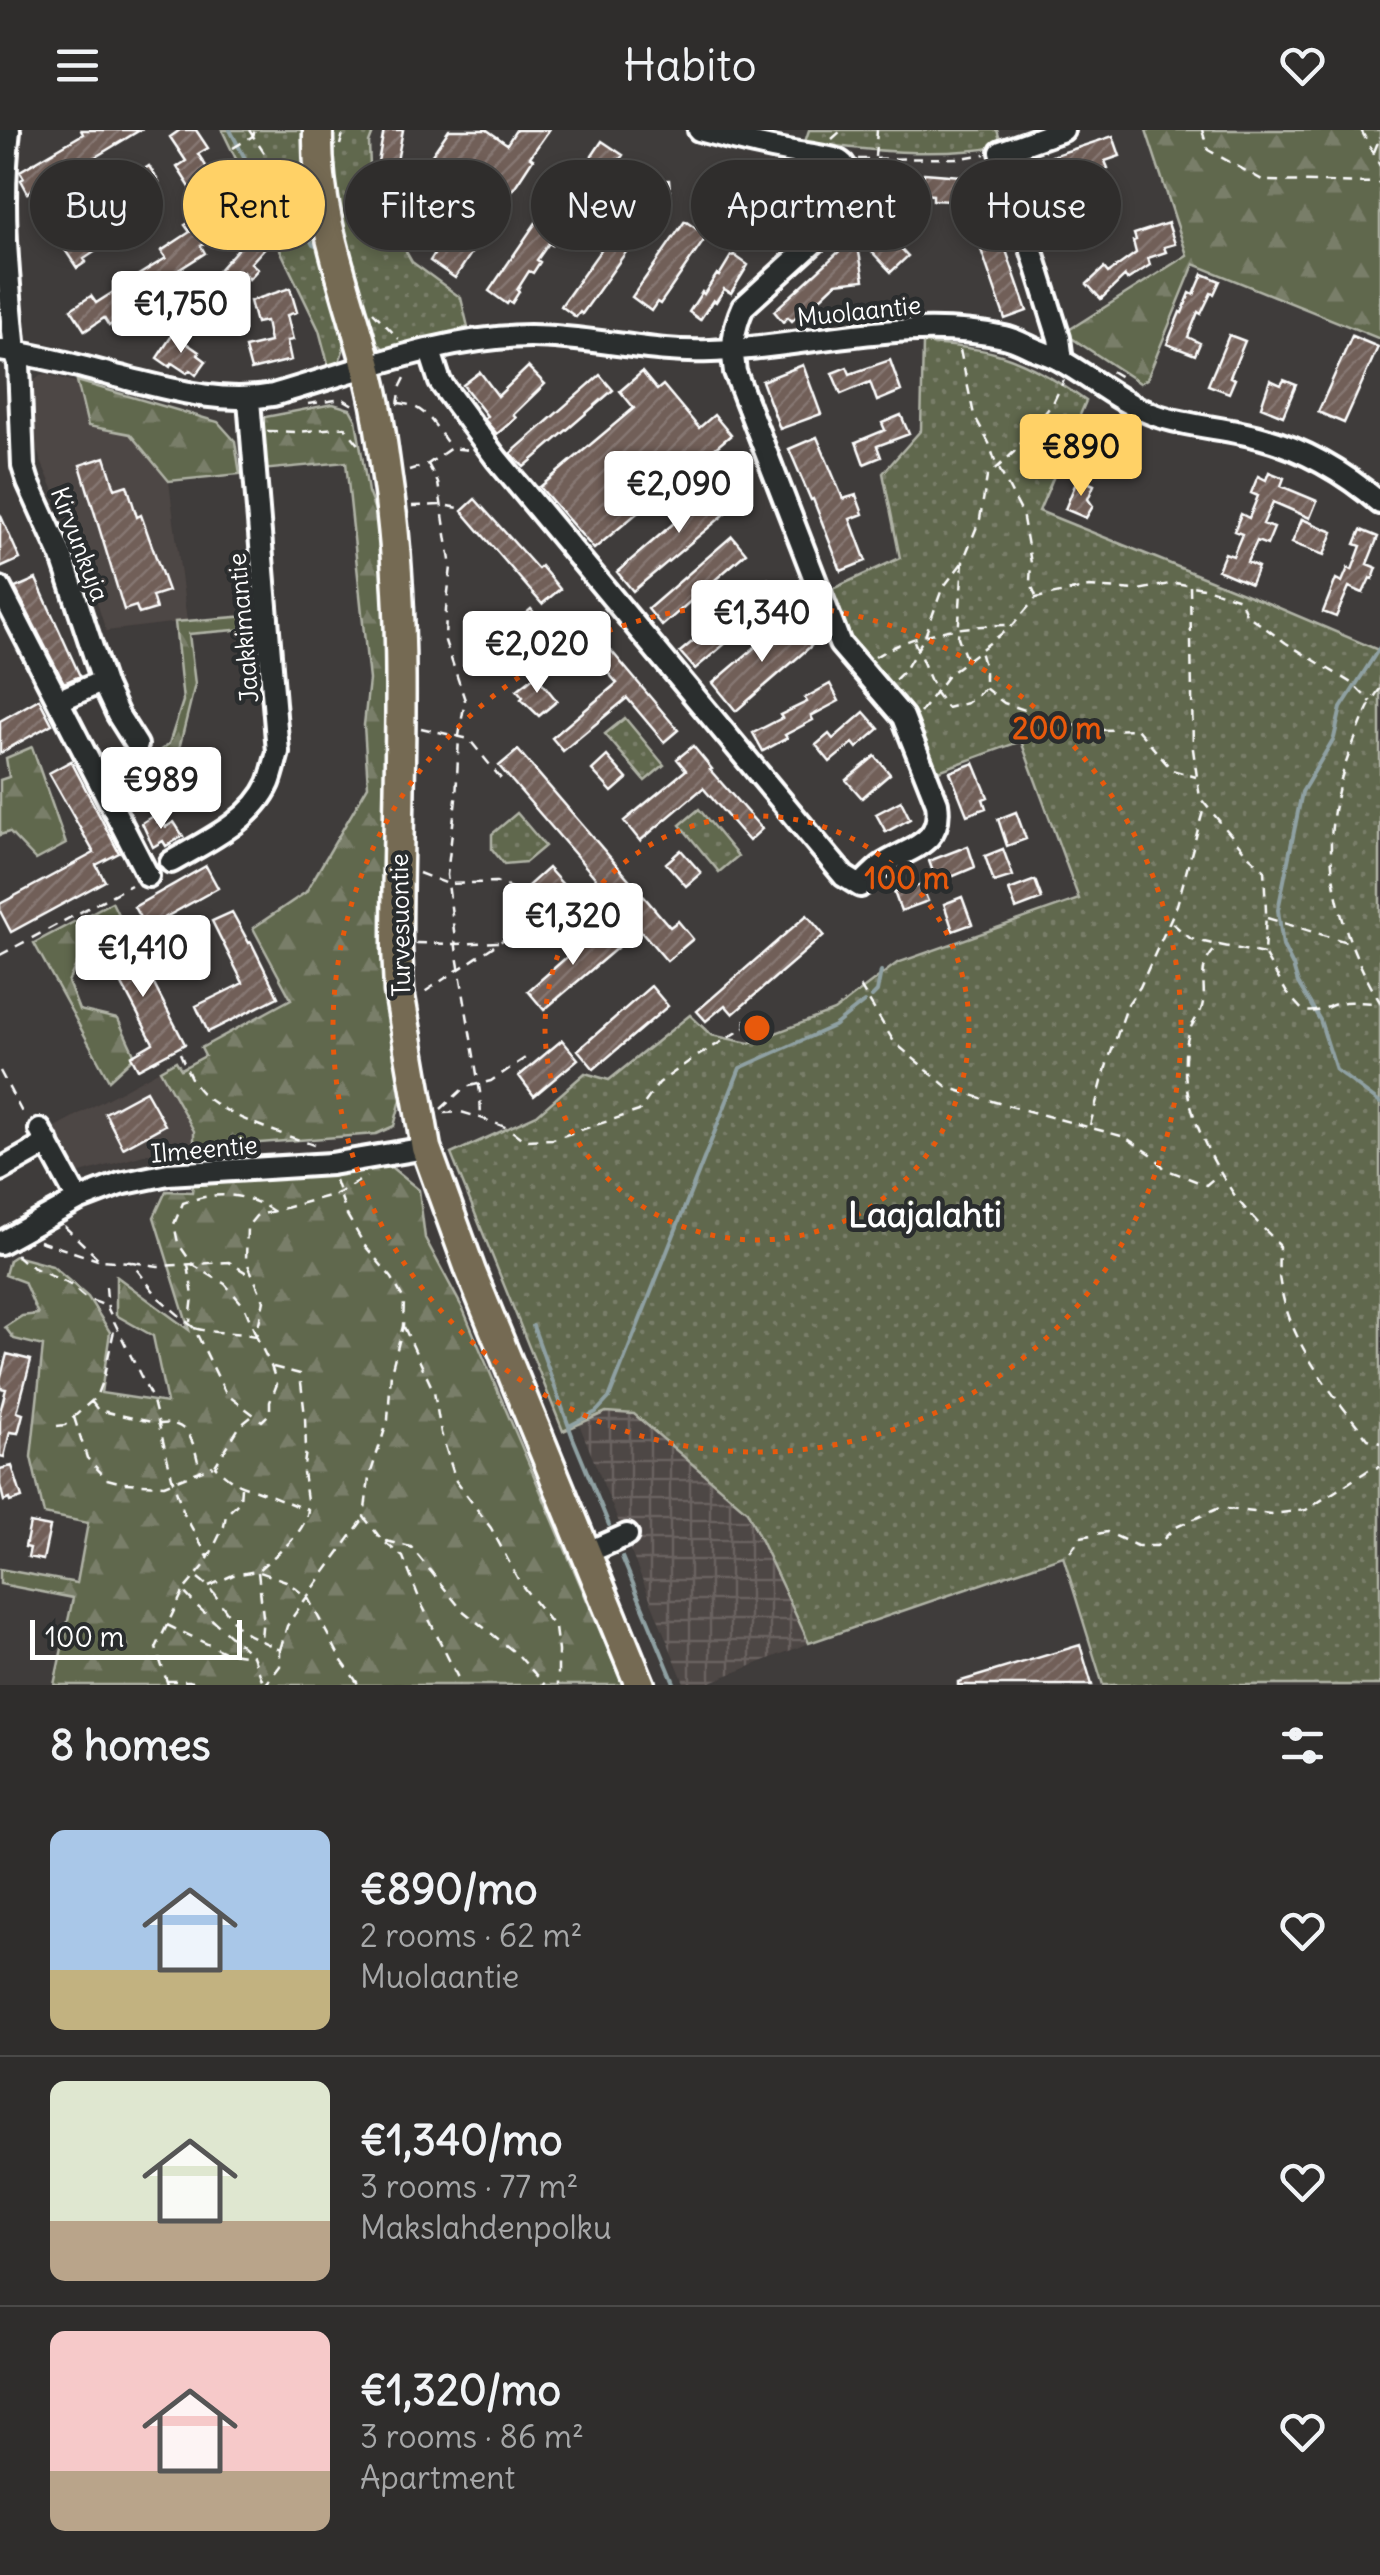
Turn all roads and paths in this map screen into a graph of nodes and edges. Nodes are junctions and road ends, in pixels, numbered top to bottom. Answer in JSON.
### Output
{"nodes":[{"id":1,"x":10,"y":130,"type":"edge"},
{"id":2,"x":249,"y":130,"type":"edge"},
{"id":3,"x":256,"y":130,"type":"edge"},
{"id":4,"x":344,"y":130,"type":"edge"},
{"id":5,"x":699,"y":130,"type":"edge"},
{"id":6,"x":877,"y":130,"type":"edge"},
{"id":7,"x":1062,"y":130,"type":"edge"},
{"id":8,"x":1202,"y":130,"type":"edge"},
{"id":9,"x":1361,"y":130,"type":"edge"},
{"id":10,"x":253,"y":136,"type":"junction"},
{"id":11,"x":1380,"y":138,"type":"edge"},
{"id":12,"x":328,"y":139,"type":"edge"},
{"id":13,"x":233,"y":148,"type":"dead end"},
{"id":14,"x":1002,"y":152,"type":"junction"},
{"id":15,"x":1373,"y":153,"type":"junction"},
{"id":16,"x":876,"y":157,"type":"junction"},
{"id":17,"x":272,"y":160,"type":"edge"},
{"id":18,"x":854,"y":160,"type":"edge"},
{"id":19,"x":1380,"y":166,"type":"edge"},
{"id":20,"x":1380,"y":183,"type":"edge"},
{"id":21,"x":325,"y":238,"type":"edge"},
{"id":22,"x":370,"y":308,"type":"dead end"},
{"id":23,"x":959,"y":344,"type":"dead end"},
{"id":24,"x":430,"y":350,"type":"junction"},
{"id":25,"x":732,"y":350,"type":"junction"},
{"id":26,"x":7,"y":351,"type":"edge"},
{"id":27,"x":407,"y":357,"type":"junction"},
{"id":28,"x":368,"y":368,"type":"junction"},
{"id":29,"x":1063,"y":370,"type":"junction"},
{"id":30,"x":249,"y":400,"type":"junction"},
{"id":31,"x":398,"y":402,"type":"junction"},
{"id":32,"x":400,"y":419,"type":"dead end"},
{"id":33,"x":250,"y":430,"type":"junction"},
{"id":34,"x":22,"y":434,"type":"junction"},
{"id":35,"x":0,"y":442,"type":"edge"},
{"id":36,"x":364,"y":452,"type":"dead end"},
{"id":37,"x":428,"y":464,"type":"junction"},
{"id":38,"x":997,"y":466,"type":"junction"},
{"id":39,"x":408,"y":470,"type":"dead end"},
{"id":40,"x":1380,"y":502,"type":"edge"},
{"id":41,"x":442,"y":505,"type":"junction"},
{"id":42,"x":413,"y":508,"type":"dead end"},
{"id":43,"x":459,"y":508,"type":"dead end"},
{"id":44,"x":963,"y":562,"type":"junction"},
{"id":45,"x":1190,"y":586,"type":"junction"},
{"id":46,"x":0,"y":588,"type":"edge"},
{"id":47,"x":1036,"y":598,"type":"junction"},
{"id":48,"x":1013,"y":625,"type":"junction"},
{"id":49,"x":959,"y":628,"type":"junction"},
{"id":50,"x":924,"y":636,"type":"junction"},
{"id":51,"x":914,"y":639,"type":"junction"},
{"id":52,"x":918,"y":648,"type":"junction"},
{"id":53,"x":980,"y":650,"type":"junction"},
{"id":54,"x":967,"y":660,"type":"junction"},
{"id":55,"x":860,"y":667,"type":"junction"},
{"id":56,"x":102,"y":681,"type":"junction"},
{"id":57,"x":984,"y":688,"type":"junction"},
{"id":58,"x":1380,"y":688,"type":"edge"},
{"id":59,"x":882,"y":693,"type":"junction"},
{"id":60,"x":936,"y":693,"type":"junction"},
{"id":61,"x":58,"y":701,"type":"junction"},
{"id":62,"x":1371,"y":702,"type":"junction"},
{"id":63,"x":418,"y":727,"type":"dead end"},
{"id":64,"x":908,"y":728,"type":"junction"},
{"id":65,"x":459,"y":736,"type":"junction"},
{"id":66,"x":137,"y":745,"type":"dead end"},
{"id":67,"x":1197,"y":778,"type":"junction"},
{"id":68,"x":504,"y":781,"type":"dead end"},
{"id":69,"x":1205,"y":804,"type":"junction"},
{"id":70,"x":171,"y":862,"type":"dead end"},
{"id":71,"x":148,"y":876,"type":"joint"},
{"id":72,"x":414,"y":883,"type":"dead end"},
{"id":73,"x":448,"y":884,"type":"junction"},
{"id":74,"x":1266,"y":918,"type":"junction"},
{"id":75,"x":1170,"y":921,"type":"junction"},
{"id":76,"x":500,"y":942,"type":"junction"},
{"id":77,"x":414,"y":943,"type":"dead end"},
{"id":78,"x":1352,"y":943,"type":"junction"},
{"id":79,"x":456,"y":944,"type":"junction"},
{"id":80,"x":1219,"y":945,"type":"junction"},
{"id":81,"x":1264,"y":954,"type":"junction"},
{"id":82,"x":0,"y":956,"type":"edge"},
{"id":83,"x":460,"y":969,"type":"junction"},
{"id":84,"x":860,"y":986,"type":"dead end"},
{"id":85,"x":419,"y":996,"type":"dead end"},
{"id":86,"x":1380,"y":1002,"type":"edge"},
{"id":87,"x":745,"y":1012,"type":"dead end"},
{"id":88,"x":180,"y":1053,"type":"dead end"},
{"id":89,"x":525,"y":1058,"type":"dead end"},
{"id":90,"x":0,"y":1072,"type":"edge"},
{"id":91,"x":478,"y":1084,"type":"junction"},
{"id":92,"x":480,"y":1118,"type":"junction"},
{"id":93,"x":1090,"y":1126,"type":"junction"},
{"id":94,"x":44,"y":1137,"type":"junction"},
{"id":95,"x":314,"y":1145,"type":"dead end"},
{"id":96,"x":426,"y":1148,"type":"junction"},
{"id":97,"x":383,"y":1156,"type":"junction"},
{"id":98,"x":331,"y":1164,"type":"junction"},
{"id":99,"x":0,"y":1170,"type":"edge"},
{"id":100,"x":1221,"y":1172,"type":"junction"},
{"id":101,"x":338,"y":1193,"type":"junction"},
{"id":102,"x":78,"y":1200,"type":"junction"},
{"id":103,"x":273,"y":1211,"type":"junction"},
{"id":104,"x":61,"y":1221,"type":"dead end"},
{"id":105,"x":30,"y":1240,"type":"dead end"},
{"id":106,"x":8,"y":1248,"type":"edge"},
{"id":107,"x":100,"y":1260,"type":"junction"},
{"id":108,"x":131,"y":1262,"type":"junction"},
{"id":109,"x":190,"y":1265,"type":"junction"},
{"id":110,"x":254,"y":1276,"type":"junction"},
{"id":111,"x":106,"y":1287,"type":"dead end"},
{"id":112,"x":108,"y":1309,"type":"junction"},
{"id":113,"x":189,"y":1323,"type":"junction"},
{"id":114,"x":116,"y":1324,"type":"junction"},
{"id":115,"x":404,"y":1326,"type":"junction"},
{"id":116,"x":194,"y":1328,"type":"junction"},
{"id":117,"x":256,"y":1336,"type":"junction"},
{"id":118,"x":272,"y":1366,"type":"junction"},
{"id":119,"x":91,"y":1401,"type":"junction"},
{"id":120,"x":252,"y":1416,"type":"junction"},
{"id":121,"x":74,"y":1417,"type":"junction"},
{"id":122,"x":160,"y":1424,"type":"junction"},
{"id":123,"x":56,"y":1426,"type":"dead end"},
{"id":124,"x":1380,"y":1443,"type":"edge"},
{"id":125,"x":215,"y":1466,"type":"junction"},
{"id":126,"x":1380,"y":1466,"type":"edge"},
{"id":127,"x":201,"y":1471,"type":"junction"},
{"id":128,"x":173,"y":1482,"type":"junction"},
{"id":129,"x":241,"y":1487,"type":"junction"},
{"id":130,"x":308,"y":1508,"type":"junction"},
{"id":131,"x":364,"y":1517,"type":"junction"},
{"id":132,"x":627,"y":1535,"type":"dead end"},
{"id":133,"x":382,"y":1540,"type":"junction"},
{"id":134,"x":1070,"y":1552,"type":"dead end"},
{"id":135,"x":586,"y":1554,"type":"junction"},
{"id":136,"x":208,"y":1557,"type":"junction"},
{"id":137,"x":257,"y":1570,"type":"junction"},
{"id":138,"x":196,"y":1578,"type":"junction"},
{"id":139,"x":209,"y":1586,"type":"junction"},
{"id":140,"x":184,"y":1591,"type":"junction"},
{"id":141,"x":308,"y":1598,"type":"junction"},
{"id":142,"x":166,"y":1624,"type":"junction"},
{"id":143,"x":262,"y":1639,"type":"junction"},
{"id":144,"x":280,"y":1650,"type":"junction"},
{"id":145,"x":254,"y":1656,"type":"junction"},
{"id":146,"x":167,"y":1683,"type":"edge"},
{"id":147,"x":203,"y":1685,"type":"edge"},
{"id":148,"x":264,"y":1685,"type":"edge"},
{"id":149,"x":359,"y":1685,"type":"edge"},
{"id":150,"x":459,"y":1685,"type":"edge"},
{"id":151,"x":545,"y":1685,"type":"edge"},
{"id":152,"x":558,"y":1685,"type":"edge"},
{"id":153,"x":640,"y":1685,"type":"edge"}],
"edges":[{"from":1,"to":26,"type":"street","name":"Kirvunkuja"},
{"from":2,"to":10,"type":"path"},
{"from":3,"to":10,"type":"path"},
{"from":4,"to":12,"type":"path"},
{"from":5,"to":25,"type":"street"},
{"from":6,"to":16,"type":"path"},
{"from":7,"to":14,"type":"street"},
{"from":8,"to":20,"type":"path"},
{"from":9,"to":15,"type":"path"},
{"from":10,"to":13,"type":"path"},
{"from":10,"to":17,"type":"path"},
{"from":11,"to":15,"type":"path"},
{"from":14,"to":16,"type":"path"},
{"from":14,"to":29,"type":"street"},
{"from":15,"to":19,"type":"path"},
{"from":16,"to":18,"type":"path"},
{"from":21,"to":28,"type":"main road","name":"Turvesuontie"},
{"from":22,"to":27,"type":"path"},
{"from":23,"to":38,"type":"path"},
{"from":24,"to":25,"type":"street","name":"Muolaantie"},
{"from":24,"to":27,"type":"street","name":"Muolaantie"},
{"from":24,"to":64,"type":"street"},
{"from":25,"to":29,"type":"street","name":"Muolaantie"},
{"from":25,"to":55,"type":"street"},
{"from":26,"to":30,"type":"street","name":"Muolaantie"},
{"from":26,"to":34,"type":"street","name":"Kirvunkuja"},
{"from":27,"to":28,"type":"street","name":"Muolaantie"},
{"from":27,"to":31,"type":"path"},
{"from":28,"to":30,"type":"street","name":"Muolaantie"},
{"from":28,"to":96,"type":"main road","name":"Turvesuontie"},
{"from":29,"to":38,"type":"path"},
{"from":29,"to":40,"type":"street","name":"Muolaantie"},
{"from":30,"to":33,"type":"street","name":"Jaakkimantie"},
{"from":31,"to":32,"type":"path"},
{"from":31,"to":37,"type":"path"},
{"from":33,"to":36,"type":"path"},
{"from":33,"to":70,"type":"street","name":"Jaakkimantie"},
{"from":34,"to":35,"type":"street"},
{"from":34,"to":56,"type":"street","name":"Kirvunkuja"},
{"from":37,"to":39,"type":"path"},
{"from":37,"to":41,"type":"path"},
{"from":38,"to":44,"type":"path"},
{"from":38,"to":47,"type":"path"},
{"from":41,"to":42,"type":"path"},
{"from":41,"to":43,"type":"path"},
{"from":41,"to":65,"type":"path"},
{"from":44,"to":49,"type":"path"},
{"from":44,"to":50,"type":"path"},
{"from":45,"to":47,"type":"path"},
{"from":45,"to":62,"type":"path"},
{"from":45,"to":67,"type":"path"},
{"from":46,"to":61,"type":"street"},
{"from":47,"to":48,"type":"path"},
{"from":48,"to":49,"type":"path"},
{"from":48,"to":53,"type":"path"},
{"from":49,"to":50,"type":"path"},
{"from":49,"to":54,"type":"path"},
{"from":50,"to":51,"type":"path"},
{"from":50,"to":52,"type":"path"},
{"from":51,"to":52,"type":"path"},
{"from":51,"to":55,"type":"path"},
{"from":52,"to":59,"type":"path"},
{"from":52,"to":60,"type":"path"},
{"from":53,"to":54,"type":"path"},
{"from":53,"to":57,"type":"path"},
{"from":54,"to":60,"type":"path"},
{"from":55,"to":59,"type":"street"},
{"from":56,"to":61,"type":"street"},
{"from":56,"to":66,"type":"street","name":"Kirvunkuja"},
{"from":57,"to":60,"type":"path"},
{"from":57,"to":67,"type":"path"},
{"from":58,"to":62,"type":"path"},
{"from":59,"to":64,"type":"street"},
{"from":60,"to":64,"type":"path"},
{"from":61,"to":71,"type":"street"},
{"from":62,"to":78,"type":"path"},
{"from":63,"to":65,"type":"path"},
{"from":65,"to":68,"type":"path"},
{"from":65,"to":73,"type":"path"},
{"from":67,"to":69,"type":"path"},
{"from":69,"to":74,"type":"path"},
{"from":69,"to":75,"type":"path"},
{"from":71,"to":82,"type":"path"},
{"from":72,"to":73,"type":"path"},
{"from":73,"to":76,"type":"path"},
{"from":73,"to":79,"type":"path"},
{"from":74,"to":78,"type":"path"},
{"from":74,"to":81,"type":"path"},
{"from":75,"to":80,"type":"path"},
{"from":75,"to":93,"type":"path"},
{"from":76,"to":79,"type":"path"},
{"from":76,"to":83,"type":"path"},
{"from":77,"to":79,"type":"path"},
{"from":78,"to":86,"type":"path"},
{"from":79,"to":83,"type":"path"},
{"from":80,"to":81,"type":"path"},
{"from":80,"to":100,"type":"path"},
{"from":81,"to":86,"type":"path"},
{"from":83,"to":85,"type":"path"},
{"from":83,"to":91,"type":"path"},
{"from":84,"to":93,"type":"path"},
{"from":87,"to":92,"type":"path"},
{"from":88,"to":95,"type":"path"},
{"from":89,"to":91,"type":"path"},
{"from":90,"to":94,"type":"path"},
{"from":91,"to":92,"type":"path"},
{"from":91,"to":92,"type":"path"},
{"from":93,"to":100,"type":"path"},
{"from":94,"to":99,"type":"street"},
{"from":94,"to":102,"type":"street"},
{"from":96,"to":97,"type":"street","name":"Ilmeentie"},
{"from":96,"to":135,"type":"main road","name":"Turvesuontie"},
{"from":97,"to":98,"type":"street","name":"Ilmeentie"},
{"from":97,"to":101,"type":"path"},
{"from":98,"to":101,"type":"path"},
{"from":98,"to":102,"type":"street","name":"Ilmeentie"},
{"from":100,"to":124,"type":"path"},
{"from":101,"to":103,"type":"path"},
{"from":101,"to":115,"type":"path"},
{"from":102,"to":106,"type":"street","name":"Ilmeentie"},
{"from":103,"to":109,"type":"path"},
{"from":103,"to":110,"type":"path"},
{"from":104,"to":107,"type":"path"},
{"from":105,"to":107,"type":"path"},
{"from":106,"to":112,"type":"path"},
{"from":107,"to":108,"type":"path"},
{"from":108,"to":109,"type":"path"},
{"from":108,"to":113,"type":"path"},
{"from":109,"to":110,"type":"path"},
{"from":109,"to":113,"type":"path"},
{"from":109,"to":117,"type":"path"},
{"from":110,"to":117,"type":"path"},
{"from":111,"to":112,"type":"path"},
{"from":112,"to":114,"type":"path"},
{"from":113,"to":116,"type":"path"},
{"from":114,"to":119,"type":"path"},
{"from":114,"to":122,"type":"path"},
{"from":115,"to":131,"type":"path"},
{"from":115,"to":152,"type":"path"},
{"from":116,"to":117,"type":"path"},
{"from":116,"to":120,"type":"path"},
{"from":117,"to":118,"type":"path"},
{"from":118,"to":120,"type":"path"},
{"from":118,"to":130,"type":"path"},
{"from":119,"to":121,"type":"path"},
{"from":119,"to":122,"type":"path"},
{"from":120,"to":125,"type":"path"},
{"from":121,"to":123,"type":"path"},
{"from":121,"to":128,"type":"path"},
{"from":122,"to":127,"type":"path"},
{"from":122,"to":128,"type":"path"},
{"from":125,"to":127,"type":"path"},
{"from":125,"to":129,"type":"path"},
{"from":126,"to":134,"type":"path"},
{"from":127,"to":128,"type":"path"},
{"from":128,"to":136,"type":"path"},
{"from":129,"to":130,"type":"path"},
{"from":129,"to":136,"type":"path"},
{"from":130,"to":137,"type":"path"},
{"from":131,"to":133,"type":"path"},
{"from":131,"to":141,"type":"path"},
{"from":132,"to":135,"type":"street"},
{"from":133,"to":150,"type":"path"},
{"from":133,"to":151,"type":"path"},
{"from":135,"to":153,"type":"main road","name":"Turvesuontie"},
{"from":136,"to":138,"type":"path"},
{"from":137,"to":139,"type":"path"},
{"from":137,"to":141,"type":"path"},
{"from":137,"to":143,"type":"path"},
{"from":138,"to":139,"type":"path"},
{"from":138,"to":140,"type":"path"},
{"from":139,"to":143,"type":"path"},
{"from":140,"to":142,"type":"path"},
{"from":140,"to":145,"type":"path"},
{"from":141,"to":144,"type":"path"},
{"from":141,"to":149,"type":"path"},
{"from":142,"to":145,"type":"path"},
{"from":142,"to":146,"type":"path"},
{"from":143,"to":144,"type":"path"},
{"from":144,"to":148,"type":"path"},
{"from":145,"to":148,"type":"path"},
{"from":146,"to":147,"type":"path"}]}
